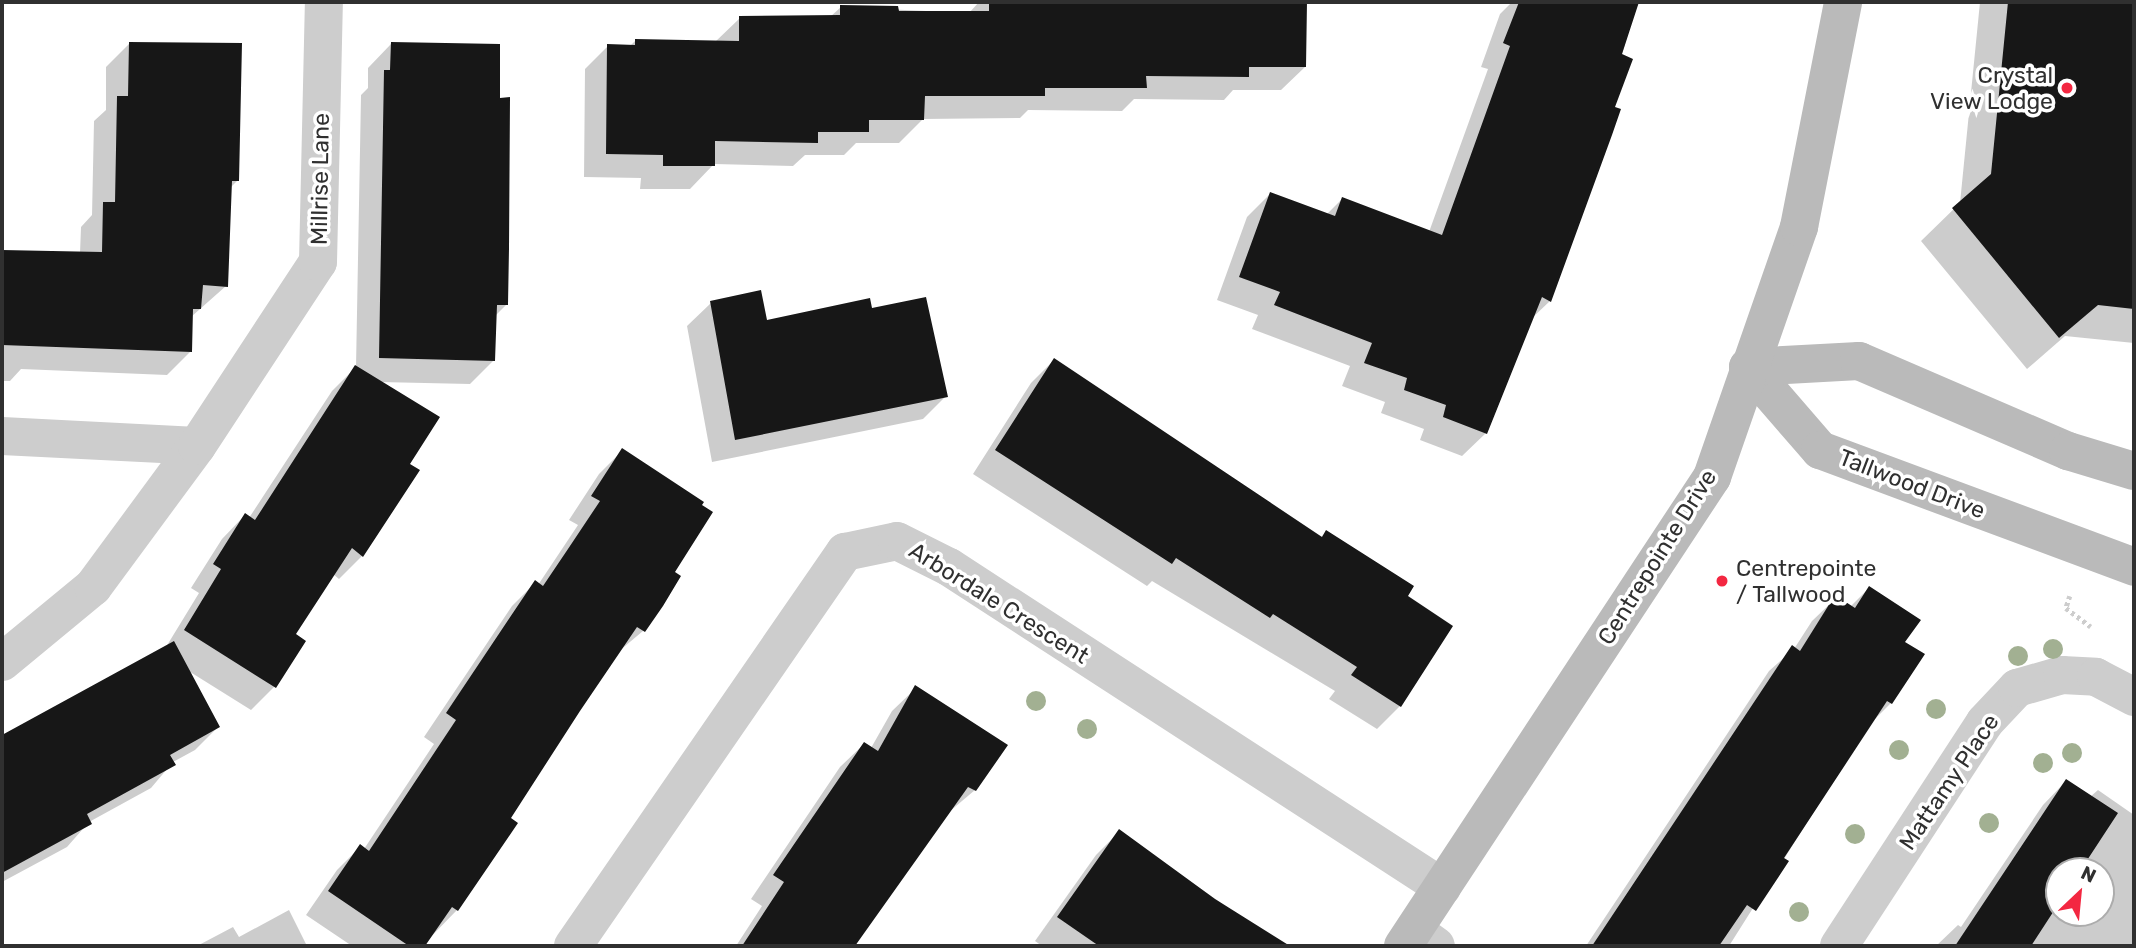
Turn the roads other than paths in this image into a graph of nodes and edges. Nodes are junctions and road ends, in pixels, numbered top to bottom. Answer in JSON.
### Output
{"nodes":[{"id":1,"x":324,"y":2,"type":"edge"},
{"id":2,"x":1843,"y":2,"type":"edge"},
{"id":3,"x":1748,"y":367,"type":"junction"},
{"id":4,"x":2,"y":436,"type":"edge"},
{"id":5,"x":197,"y":446,"type":"junction"},
{"id":6,"x":2134,"y":471,"type":"edge"},
{"id":7,"x":2134,"y":567,"type":"edge"},
{"id":8,"x":2,"y":662,"type":"edge"},
{"id":9,"x":2134,"y":697,"type":"edge"},
{"id":10,"x":1442,"y":887,"type":"junction"},
{"id":11,"x":1418,"y":941,"type":"edge"},
{"id":12,"x":573,"y":946,"type":"edge"},
{"id":13,"x":1839,"y":946,"type":"edge"}],
"edges":[{"from":1,"to":5,"type":"street","name":"Millrise Lane"},
{"from":2,"to":3,"type":"street","name":"Centrepointe Drive"},
{"from":3,"to":6,"type":"street"},
{"from":3,"to":7,"type":"street","name":"Tallwood Drive"},
{"from":3,"to":10,"type":"street","name":"Centrepointe Drive"},
{"from":4,"to":5,"type":"street"},
{"from":5,"to":8,"type":"street","name":"Millrise Lane"},
{"from":9,"to":13,"type":"street","name":"Mattamy Place"},
{"from":10,"to":11,"type":"street","name":"Centrepointe Drive"},
{"from":10,"to":12,"type":"street","name":"Arbordale Crescent"}]}
